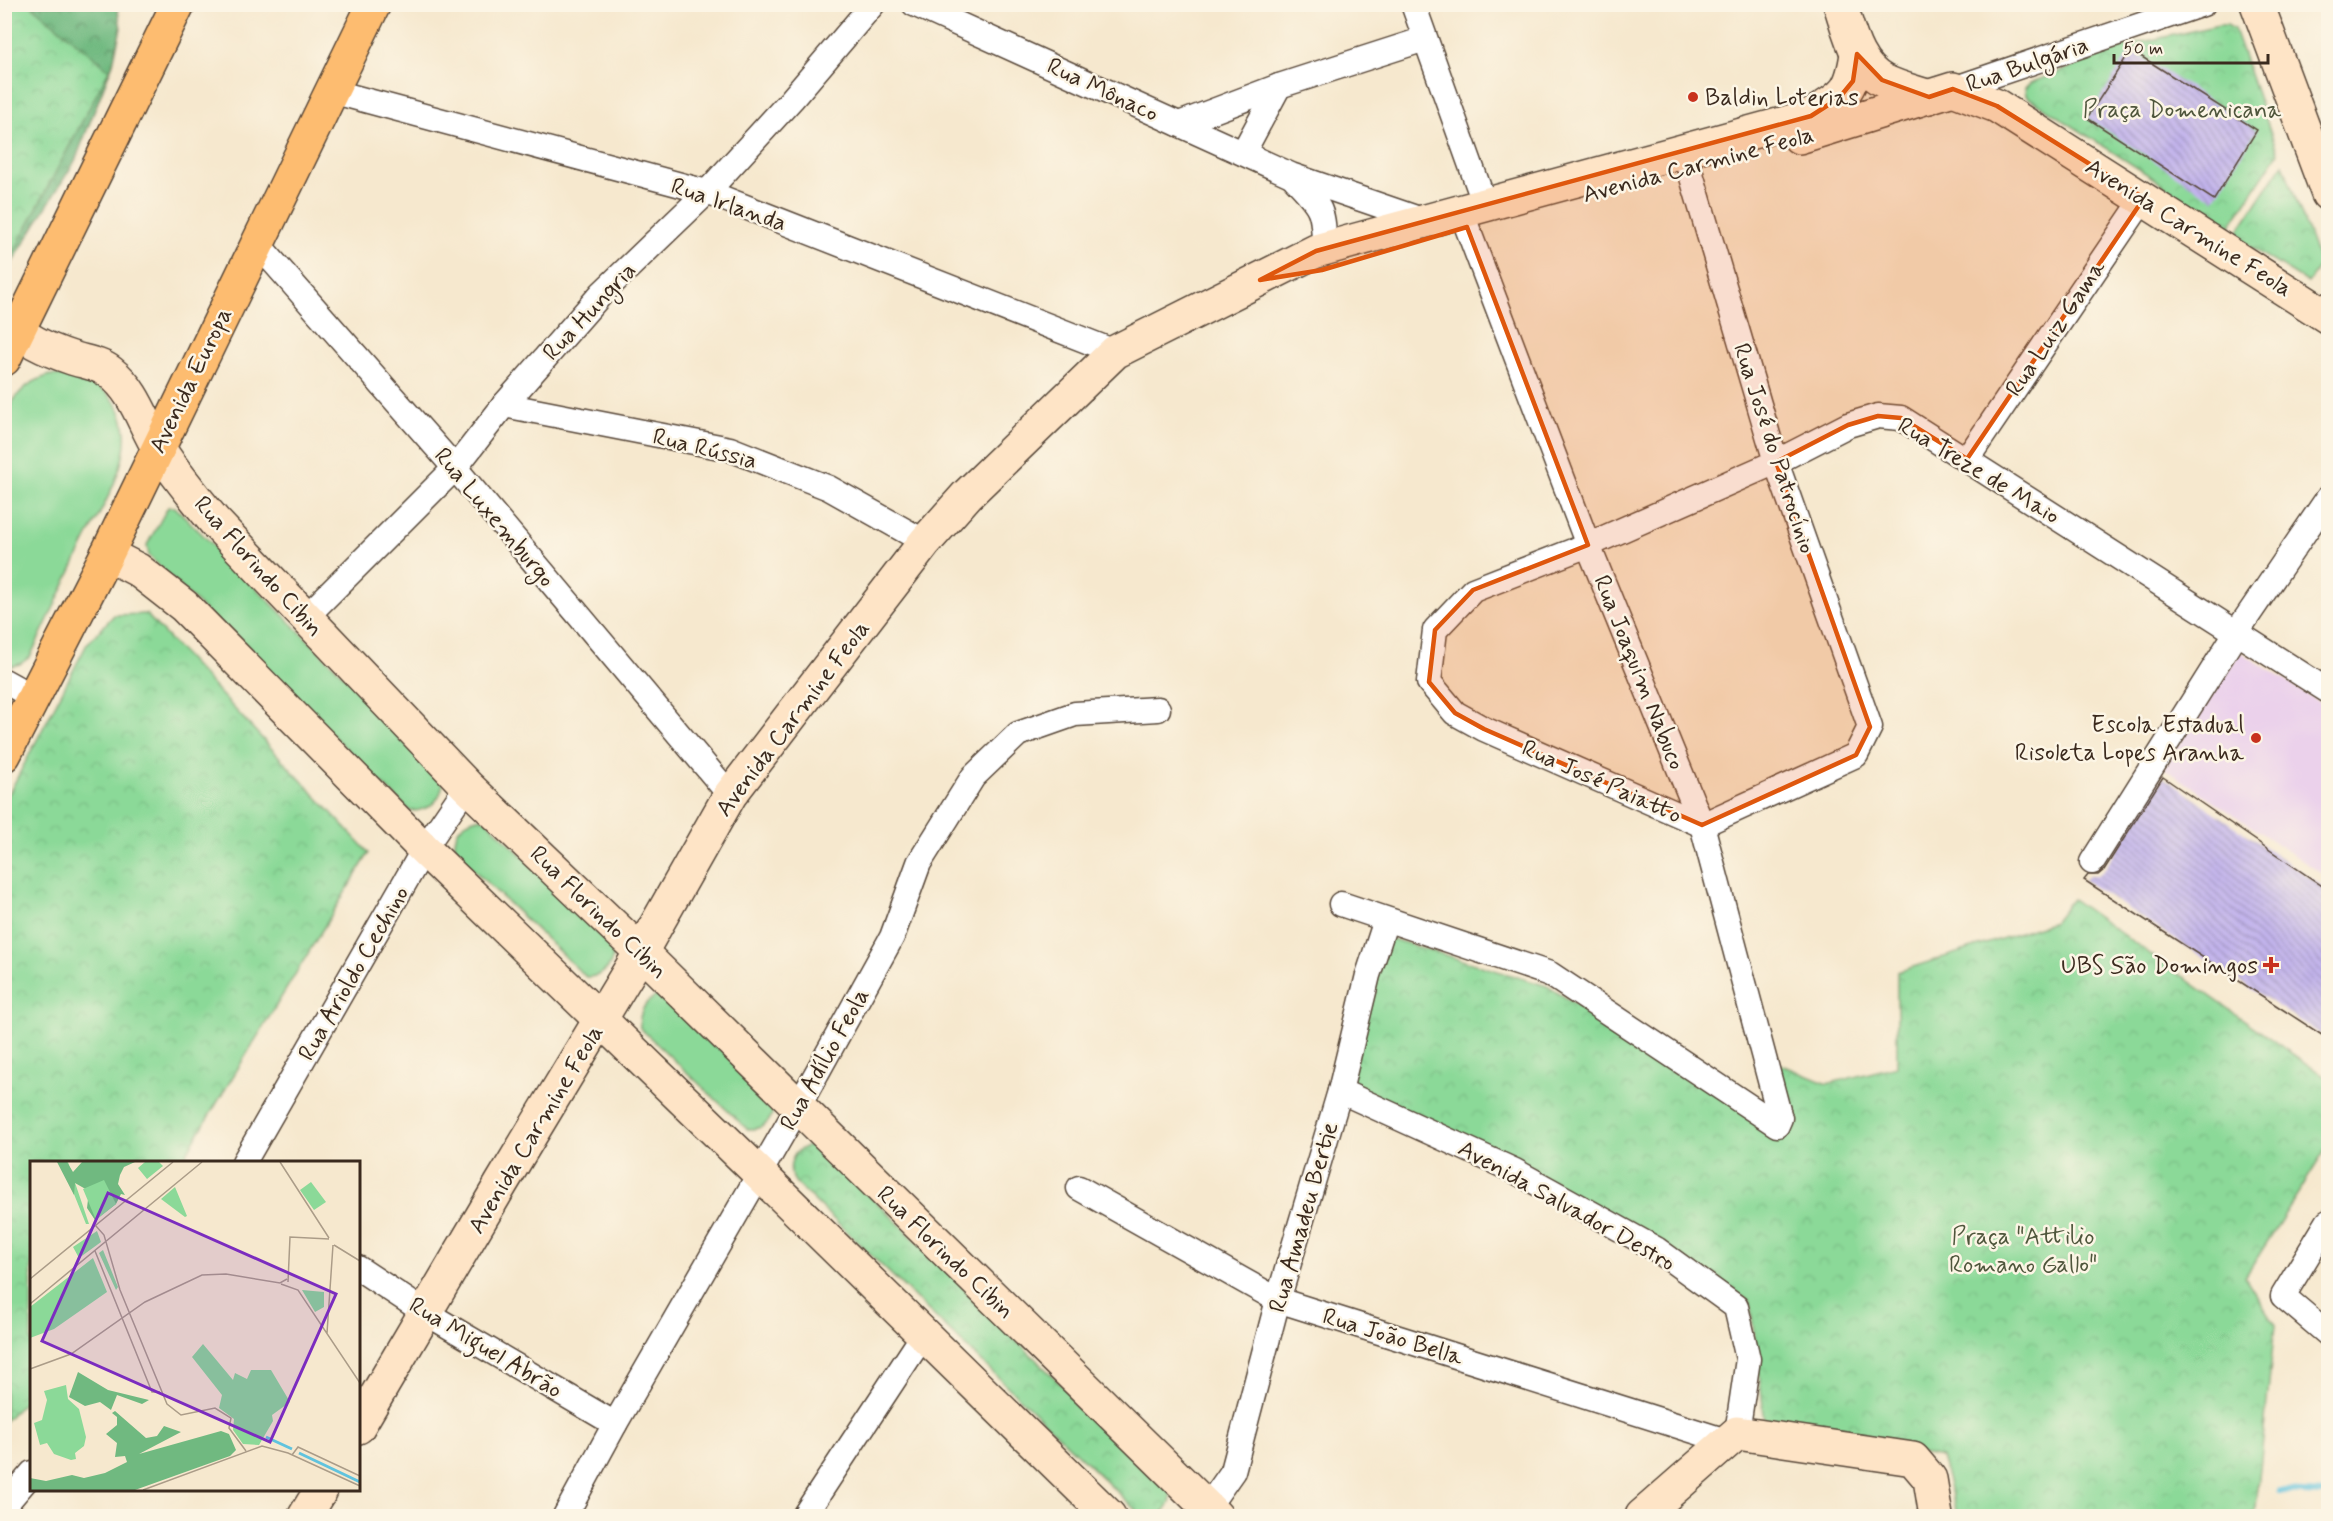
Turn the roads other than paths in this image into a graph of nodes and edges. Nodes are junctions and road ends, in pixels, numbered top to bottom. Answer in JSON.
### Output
{"nodes":[{"id":1,"x":374,"y":4,"type":"edge"},
{"id":2,"x":873,"y":4,"type":"edge"},
{"id":3,"x":914,"y":4,"type":"edge"},
{"id":4,"x":959,"y":4,"type":"edge"},
{"id":5,"x":1413,"y":4,"type":"edge"},
{"id":6,"x":1840,"y":4,"type":"edge"},
{"id":7,"x":2203,"y":4,"type":"edge"},
{"id":8,"x":2257,"y":4,"type":"edge"},
{"id":9,"x":172,"y":8,"type":"edge"},
{"id":10,"x":970,"y":29,"type":"junction"},
{"id":11,"x":1425,"y":39,"type":"junction"},
{"id":12,"x":1857,"y":54,"type":"junction"},
{"id":13,"x":1279,"y":86,"type":"junction"},
{"id":14,"x":331,"y":91,"type":"junction"},
{"id":15,"x":1941,"y":93,"type":"junction"},
{"id":16,"x":1179,"y":124,"type":"junction"},
{"id":17,"x":1242,"y":153,"type":"junction"},
{"id":18,"x":1689,"y":167,"type":"junction"},
{"id":19,"x":1291,"y":175,"type":"junction"},
{"id":20,"x":707,"y":192,"type":"junction"},
{"id":21,"x":2328,"y":194,"type":"edge"},
{"id":22,"x":2144,"y":198,"type":"junction"},
{"id":23,"x":1476,"y":216,"type":"junction"},
{"id":24,"x":1425,"y":221,"type":"junction"},
{"id":25,"x":257,"y":243,"type":"junction"},
{"id":26,"x":1324,"y":249,"type":"junction"},
{"id":27,"x":1260,"y":280,"type":"junction"},
{"id":28,"x":2315,"y":299,"type":"edge"},
{"id":29,"x":2328,"y":317,"type":"edge"},
{"id":30,"x":9,"y":337,"type":"edge"},
{"id":31,"x":1115,"y":352,"type":"junction"},
{"id":32,"x":504,"y":405,"type":"junction"},
{"id":33,"x":158,"y":446,"type":"junction"},
{"id":34,"x":1967,"y":459,"type":"junction"},
{"id":35,"x":1776,"y":462,"type":"junction"},
{"id":36,"x":455,"y":468,"type":"junction"},
{"id":37,"x":2328,"y":498,"type":"edge"},
{"id":38,"x":925,"y":542,"type":"junction"},
{"id":39,"x":1588,"y":545,"type":"junction"},
{"id":40,"x":107,"y":554,"type":"junction"},
{"id":41,"x":1473,"y":590,"type":"joint"},
{"id":42,"x":305,"y":618,"type":"junction"},
{"id":43,"x":2236,"y":633,"type":"junction"},
{"id":44,"x":4,"y":681,"type":"edge"},
{"id":45,"x":2328,"y":691,"type":"edge"},
{"id":46,"x":33,"y":697,"type":"junction"},
{"id":47,"x":1158,"y":709,"type":"dead end"},
{"id":48,"x":1870,"y":727,"type":"joint"},
{"id":49,"x":4,"y":756,"type":"edge"},
{"id":50,"x":467,"y":786,"type":"junction"},
{"id":51,"x":730,"y":795,"type":"junction"},
{"id":52,"x":1702,"y":825,"type":"junction"},
{"id":53,"x":424,"y":849,"type":"junction"},
{"id":54,"x":2092,"y":862,"type":"dead end"},
{"id":55,"x":1341,"y":904,"type":"dead end"},
{"id":56,"x":1386,"y":920,"type":"junction"},
{"id":57,"x":641,"y":952,"type":"junction"},
{"id":58,"x":600,"y":1021,"type":"junction"},
{"id":59,"x":1340,"y":1091,"type":"junction"},
{"id":60,"x":798,"y":1107,"type":"junction"},
{"id":61,"x":245,"y":1161,"type":"edge"},
{"id":62,"x":760,"y":1174,"type":"junction"},
{"id":63,"x":1078,"y":1188,"type":"dead end"},
{"id":64,"x":2328,"y":1222,"type":"edge"},
{"id":65,"x":360,"y":1269,"type":"edge"},
{"id":66,"x":1278,"y":1300,"type":"junction"},
{"id":67,"x":426,"y":1313,"type":"junction"},
{"id":68,"x":924,"y":1334,"type":"junction"},
{"id":69,"x":2328,"y":1334,"type":"edge"},
{"id":70,"x":360,"y":1424,"type":"edge"},
{"id":71,"x":615,"y":1424,"type":"junction"},
{"id":72,"x":1732,"y":1437,"type":"junction"},
{"id":73,"x":30,"y":1475,"type":"edge"},
{"id":74,"x":320,"y":1491,"type":"edge"},
{"id":75,"x":4,"y":1506,"type":"edge"},
{"id":76,"x":1208,"y":1514,"type":"edge"},
{"id":77,"x":305,"y":1516,"type":"edge"},
{"id":78,"x":565,"y":1516,"type":"edge"},
{"id":79,"x":804,"y":1516,"type":"edge"},
{"id":80,"x":1109,"y":1516,"type":"edge"},
{"id":81,"x":1642,"y":1516,"type":"edge"},
{"id":82,"x":1936,"y":1516,"type":"edge"}],
"edges":[{"from":1,"to":14,"type":"main road","name":"Avenida Europa"},
{"from":2,"to":20,"type":"street","name":"Rua Hungria"},
{"from":3,"to":10,"type":"street","name":"Rua Mônaco"},
{"from":4,"to":10,"type":"street"},
{"from":5,"to":11,"type":"street","name":"Rua Joaquim Nabuco"},
{"from":6,"to":12,"type":"main road"},
{"from":7,"to":15,"type":"street","name":"Rua Bulgária"},
{"from":8,"to":21,"type":"main road"},
{"from":9,"to":30,"type":"main road"},
{"from":10,"to":16,"type":"street","name":"Rua Mônaco"},
{"from":11,"to":13,"type":"street"},
{"from":11,"to":23,"type":"street","name":"Rua Joaquim Nabuco"},
{"from":12,"to":15,"type":"main road"},
{"from":12,"to":23,"type":"main road","name":"Avenida Carmine Feola"},
{"from":13,"to":16,"type":"street"},
{"from":13,"to":17,"type":"street"},
{"from":14,"to":20,"type":"street","name":"Rua Irlanda"},
{"from":14,"to":25,"type":"main road","name":"Avenida Europa"},
{"from":15,"to":18,"type":"main road","name":"Avenida Carmine Feola"},
{"from":15,"to":22,"type":"main road","name":"Avenida Carmine Feola"},
{"from":16,"to":17,"type":"street","name":"Rua Mônaco"},
{"from":17,"to":19,"type":"street","name":"Rua Mônaco"},
{"from":18,"to":23,"type":"main road","name":"Avenida Carmine Feola"},
{"from":18,"to":35,"type":"street","name":"Rua José do Patrocínio"},
{"from":19,"to":24,"type":"street","name":"Rua Mônaco"},
{"from":19,"to":26,"type":"street","name":"Rua Mônaco"},
{"from":20,"to":31,"type":"street","name":"Rua Irlanda"},
{"from":20,"to":32,"type":"street","name":"Rua Hungria"},
{"from":22,"to":28,"type":"main road","name":"Avenida Carmine Feola"},
{"from":22,"to":34,"type":"street","name":"Rua Luiz Gama"},
{"from":23,"to":24,"type":"main road","name":"Avenida Carmine Feola"},
{"from":23,"to":27,"type":"main road","name":"Avenida Carmine Feola"},
{"from":23,"to":39,"type":"street","name":"Rua Joaquim Nabuco"},
{"from":24,"to":26,"type":"main road","name":"Avenida Carmine Feola"},
{"from":25,"to":33,"type":"main road","name":"Avenida Europa"},
{"from":25,"to":36,"type":"street","name":"Rua Luxemburgo"},
{"from":26,"to":27,"type":"main road","name":"Avenida Carmine Feola"},
{"from":27,"to":31,"type":"main road","name":"Avenida Carmine Feola"},
{"from":28,"to":29,"type":"main road","name":"Avenida Carmine Feola"},
{"from":30,"to":33,"type":"main road","name":"Rua Florindo Cibin"},
{"from":31,"to":38,"type":"main road","name":"Avenida Carmine Feola"},
{"from":32,"to":36,"type":"street","name":"Rua Hungria"},
{"from":32,"to":38,"type":"street","name":"Rua Rússia"},
{"from":33,"to":40,"type":"main road","name":"Avenida Europa"},
{"from":33,"to":42,"type":"main road","name":"Rua Florindo Cibin"},
{"from":34,"to":35,"type":"street","name":"Rua Treze de Maio"},
{"from":34,"to":43,"type":"street","name":"Rua Treze de Maio"},
{"from":35,"to":39,"type":"street","name":"Rua Treze de Maio"},
{"from":35,"to":48,"type":"street","name":"Rua José do Patrocínio"},
{"from":36,"to":42,"type":"street","name":"Rua Hungria"},
{"from":36,"to":51,"type":"street","name":"Rua Luxemburgo"},
{"from":37,"to":43,"type":"street"},
{"from":38,"to":51,"type":"main road","name":"Avenida Carmine Feola"},
{"from":39,"to":41,"type":"street","name":"Rua Treze de Maio"},
{"from":39,"to":52,"type":"street","name":"Rua Joaquim Nabuco"},
{"from":40,"to":46,"type":"main road","name":"Avenida Europa"},
{"from":40,"to":53,"type":"main road"},
{"from":41,"to":52,"type":"street","name":"Rua José Paiatto"},
{"from":42,"to":50,"type":"main road","name":"Rua Florindo Cibin"},
{"from":43,"to":45,"type":"street","name":"Rua Treze de Maio"},
{"from":43,"to":54,"type":"street"},
{"from":44,"to":46,"type":"street"},
{"from":46,"to":49,"type":"main road","name":"Avenida Europa"},
{"from":47,"to":60,"type":"street","name":"Rua Adílio Feola"},
{"from":48,"to":52,"type":"street","name":"Rua José Paiatto"},
{"from":50,"to":53,"type":"street","name":"Rua Arioldo Cechino"},
{"from":50,"to":57,"type":"main road","name":"Rua Florindo Cibin"},
{"from":51,"to":57,"type":"main road","name":"Avenida Carmine Feola"},
{"from":52,"to":56,"type":"street","name":"Rua Joaquim Nabuco"},
{"from":53,"to":58,"type":"main road"},
{"from":53,"to":61,"type":"street","name":"Rua Arioldo Cechino"},
{"from":55,"to":56,"type":"street"},
{"from":56,"to":59,"type":"street","name":"Rua Amadeu Bertie"},
{"from":57,"to":58,"type":"main road","name":"Avenida Carmine Feola"},
{"from":57,"to":60,"type":"main road","name":"Rua Florindo Cibin"},
{"from":58,"to":62,"type":"main road"},
{"from":58,"to":67,"type":"main road","name":"Avenida Carmine Feola"},
{"from":59,"to":66,"type":"street","name":"Rua Amadeu Bertie"},
{"from":59,"to":72,"type":"street","name":"Avenida Salvador Destro"},
{"from":60,"to":62,"type":"street","name":"Rua Adílio Feola"},
{"from":60,"to":76,"type":"main road","name":"Rua Florindo Cibin"},
{"from":62,"to":68,"type":"main road"},
{"from":62,"to":71,"type":"street","name":"Rua Adílio Feola"},
{"from":63,"to":66,"type":"street","name":"Rua João Bella"},
{"from":64,"to":69,"type":"street"},
{"from":65,"to":67,"type":"street","name":"Rua Miguel Abrão"},
{"from":66,"to":72,"type":"street","name":"Rua João Bella"},
{"from":66,"to":76,"type":"street","name":"Rua Amadeu Bertie"},
{"from":67,"to":70,"type":"main road","name":"Avenida Carmine Feola"},
{"from":67,"to":71,"type":"street","name":"Rua Miguel Abrão"},
{"from":68,"to":79,"type":"street"},
{"from":68,"to":80,"type":"main road"},
{"from":71,"to":78,"type":"street","name":"Rua Adílio Feola"},
{"from":72,"to":81,"type":"main road"},
{"from":72,"to":82,"type":"main road"},
{"from":73,"to":75,"type":"street"},
{"from":74,"to":77,"type":"main road"}]}
